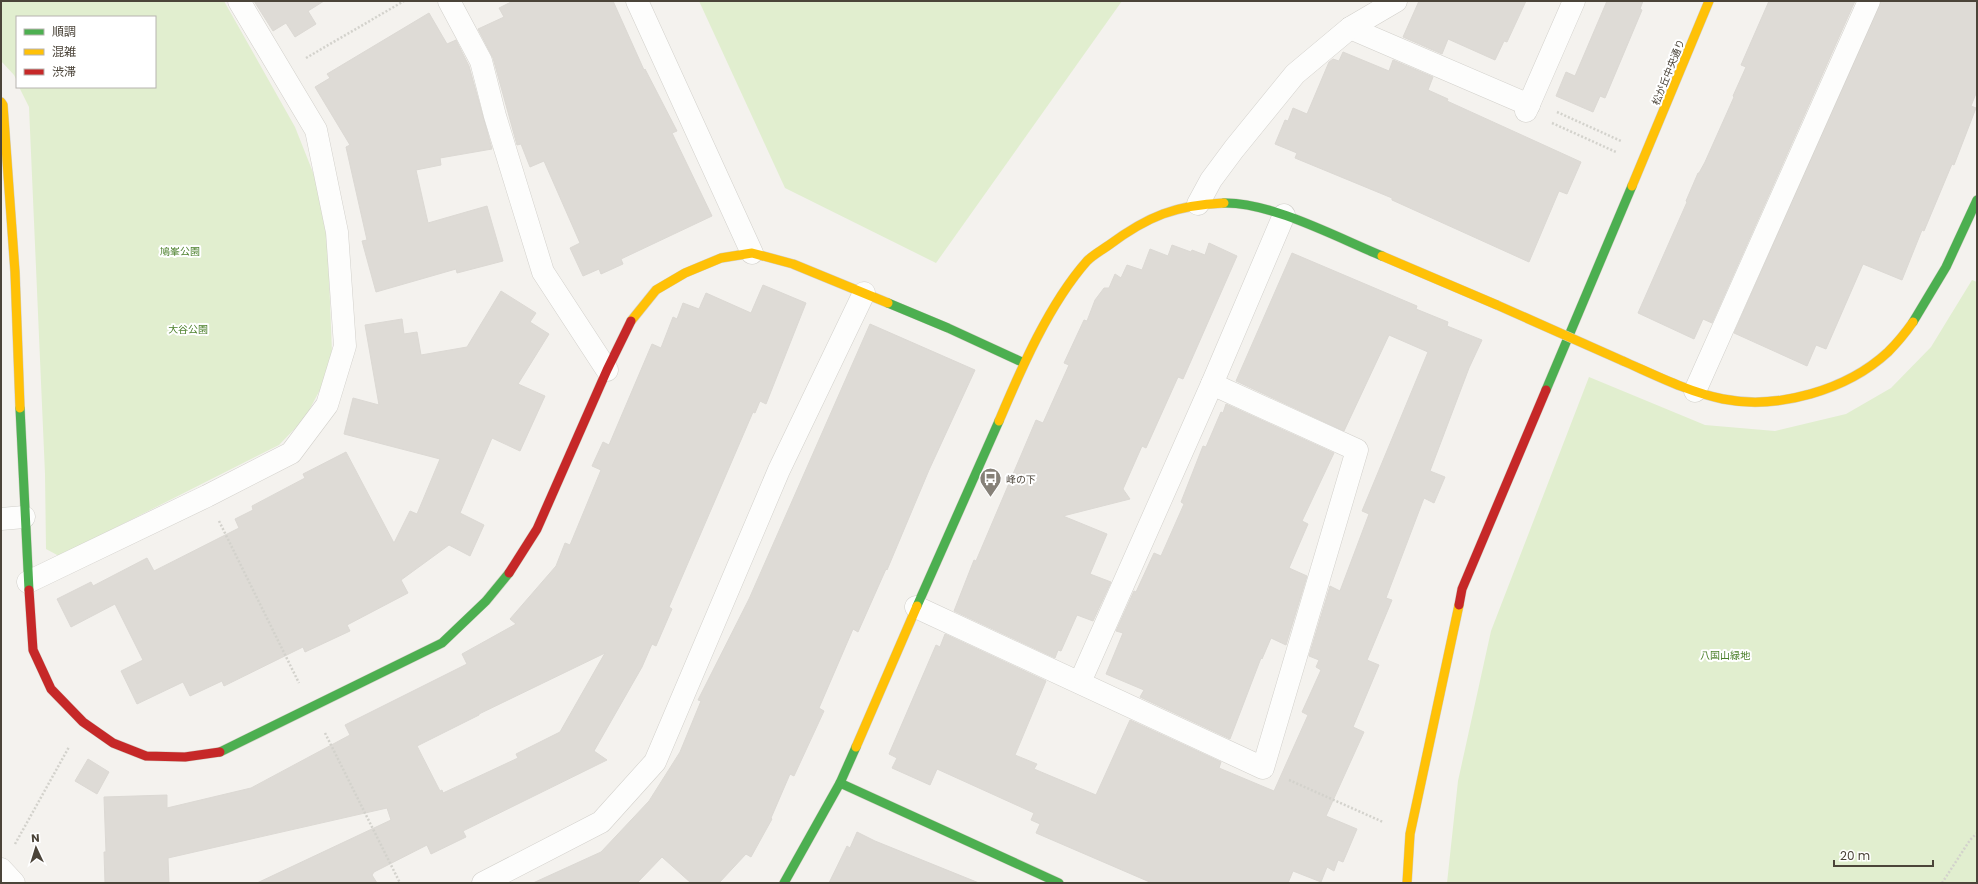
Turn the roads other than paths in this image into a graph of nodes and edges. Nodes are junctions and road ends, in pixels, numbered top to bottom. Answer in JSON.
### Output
{"nodes":[{"id":1,"x":239,"y":1,"type":"edge"},
{"id":2,"x":449,"y":1,"type":"edge"},
{"id":3,"x":637,"y":1,"type":"edge"},
{"id":4,"x":1396,"y":1,"type":"edge"},
{"id":5,"x":1574,"y":1,"type":"edge"},
{"id":6,"x":1709,"y":1,"type":"edge"},
{"id":7,"x":1868,"y":1,"type":"edge"},
{"id":8,"x":1350,"y":28,"type":"junction"},
{"id":9,"x":1,"y":102,"type":"edge"},
{"id":10,"x":1977,"y":200,"type":"edge"},
{"id":11,"x":1198,"y":204,"type":"junction"},
{"id":12,"x":1284,"y":214,"type":"junction"},
{"id":13,"x":752,"y":253,"type":"junction"},
{"id":14,"x":8,"y":272,"type":"edge"},
{"id":15,"x":864,"y":293,"type":"junction"},
{"id":16,"x":1024,"y":363,"type":"junction"},
{"id":17,"x":607,"y":370,"type":"junction"},
{"id":18,"x":1212,"y":384,"type":"junction"},
{"id":19,"x":1695,"y":391,"type":"junction"},
{"id":20,"x":24,"y":517,"type":"junction"},
{"id":21,"x":1,"y":519,"type":"edge"},
{"id":22,"x":28,"y":582,"type":"junction"},
{"id":23,"x":916,"y":607,"type":"junction"},
{"id":24,"x":1080,"y":682,"type":"junction"},
{"id":25,"x":840,"y":783,"type":"junction"},
{"id":26,"x":1,"y":869,"type":"edge"},
{"id":27,"x":14,"y":883,"type":"edge"},
{"id":28,"x":483,"y":883,"type":"edge"},
{"id":29,"x":784,"y":883,"type":"edge"},
{"id":30,"x":1060,"y":883,"type":"edge"},
{"id":31,"x":1407,"y":883,"type":"edge"}],
"edges":[{"from":1,"to":22,"type":"street"},
{"from":2,"to":17,"type":"street"},
{"from":3,"to":13,"type":"street"},
{"from":4,"to":8,"type":"street"},
{"from":5,"to":8,"type":"street"},
{"from":6,"to":31,"type":"street","name":"松が丘中央通り"},
{"from":7,"to":19,"type":"street"},
{"from":8,"to":11,"type":"street"},
{"from":9,"to":14,"type":"street"},
{"from":10,"to":19,"type":"street"},
{"from":11,"to":12,"type":"street"},
{"from":11,"to":16,"type":"street"},
{"from":12,"to":18,"type":"street"},
{"from":12,"to":19,"type":"street","bridge":true},
{"from":13,"to":15,"type":"street"},
{"from":13,"to":17,"type":"street"},
{"from":14,"to":20,"type":"street"},
{"from":15,"to":16,"type":"street"},
{"from":15,"to":28,"type":"street"},
{"from":16,"to":23,"type":"street"},
{"from":17,"to":22,"type":"street"},
{"from":18,"to":24,"type":"street"},
{"from":18,"to":24,"type":"street"},
{"from":20,"to":21,"type":"street"},
{"from":20,"to":22,"type":"street"},
{"from":23,"to":24,"type":"street"},
{"from":23,"to":25,"type":"street"},
{"from":25,"to":29,"type":"street"},
{"from":25,"to":30,"type":"street"},
{"from":26,"to":27,"type":"street"}]}
